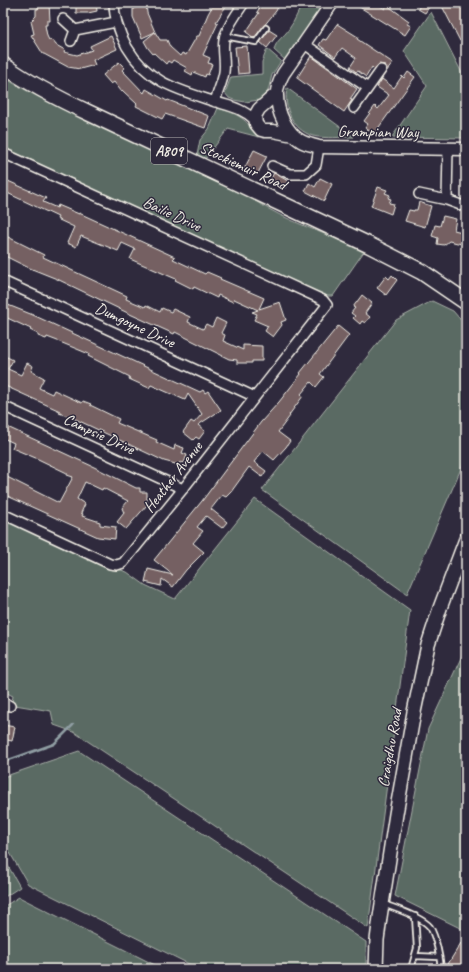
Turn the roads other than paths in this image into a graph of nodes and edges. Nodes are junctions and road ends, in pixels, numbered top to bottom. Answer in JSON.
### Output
{"nodes":[{"id":1,"x":114,"y":3,"type":"edge"},
{"id":2,"x":244,"y":3,"type":"edge"},
{"id":3,"x":332,"y":3,"type":"edge"},
{"id":4,"x":63,"y":19,"type":"dead end"},
{"id":5,"x":116,"y":22,"type":"junction"},
{"id":6,"x":266,"y":28,"type":"dead end"},
{"id":7,"x":75,"y":30,"type":"junction"},
{"id":8,"x":225,"y":36,"type":"junction"},
{"id":9,"x":72,"y":42,"type":"dead end"},
{"id":10,"x":303,"y":43,"type":"junction"},
{"id":11,"x":3,"y":65,"type":"edge"},
{"id":12,"x":381,"y":70,"type":"dead end"},
{"id":13,"x":368,"y":88,"type":"junction"},
{"id":14,"x":276,"y":94,"type":"junction"},
{"id":15,"x":215,"y":102,"type":"junction"},
{"id":16,"x":354,"y":108,"type":"dead end"},
{"id":17,"x":259,"y":111,"type":"junction"},
{"id":18,"x":280,"y":114,"type":"junction"},
{"id":19,"x":273,"y":131,"type":"junction"},
{"id":20,"x":293,"y":135,"type":"junction"},
{"id":21,"x":319,"y":147,"type":"junction"},
{"id":22,"x":448,"y":149,"type":"junction"},
{"id":23,"x":466,"y":149,"type":"edge"},
{"id":24,"x":3,"y":153,"type":"edge"},
{"id":25,"x":272,"y":166,"type":"dead end"},
{"id":26,"x":419,"y":194,"type":"dead end"},
{"id":27,"x":447,"y":200,"type":"junction"},
{"id":28,"x":466,"y":207,"type":"edge"},
{"id":29,"x":3,"y":281,"type":"edge"},
{"id":30,"x":466,"y":302,"type":"edge"},
{"id":31,"x":327,"y":305,"type":"joint"},
{"id":32,"x":255,"y":397,"type":"junction"},
{"id":33,"x":3,"y":406,"type":"edge"},
{"id":34,"x":183,"y":489,"type":"junction"},
{"id":35,"x":3,"y":514,"type":"edge"},
{"id":36,"x":466,"y":539,"type":"edge"},
{"id":37,"x":383,"y":904,"type":"junction"},
{"id":38,"x":415,"y":916,"type":"junction"},
{"id":39,"x":415,"y":956,"type":"junction"},
{"id":40,"x":439,"y":957,"type":"junction"},
{"id":41,"x":376,"y":969,"type":"edge"},
{"id":42,"x":411,"y":969,"type":"edge"},
{"id":43,"x":441,"y":969,"type":"edge"}],
"edges":[{"from":1,"to":5,"type":"street"},
{"from":2,"to":8,"type":"street"},
{"from":3,"to":10,"type":"street","name":"Grampian Way"},
{"from":4,"to":7,"type":"street"},
{"from":5,"to":7,"type":"street"},
{"from":5,"to":15,"type":"street"},
{"from":6,"to":8,"type":"lane"},
{"from":7,"to":9,"type":"street"},
{"from":8,"to":15,"type":"street"},
{"from":10,"to":13,"type":"street"},
{"from":10,"to":14,"type":"street","name":"Grampian Way"},
{"from":11,"to":30,"type":"main road","name":"Stockiemuir Road","number":"A809"},
{"from":12,"to":13,"type":"street"},
{"from":13,"to":16,"type":"street"},
{"from":14,"to":17,"type":"street","name":"Grampian Way"},
{"from":14,"to":18,"type":"street","name":"Grampian Way"},
{"from":15,"to":17,"type":"street"},
{"from":17,"to":18,"type":"street"},
{"from":17,"to":19,"type":"street","name":"Grampian Way"},
{"from":18,"to":19,"type":"street"},
{"from":18,"to":20,"type":"street","name":"Grampian Way"},
{"from":19,"to":20,"type":"street","name":"Grampian Way"},
{"from":20,"to":21,"type":"street","name":"Grampian Way"},
{"from":21,"to":22,"type":"street","name":"Grampian Way"},
{"from":21,"to":25,"type":"street"},
{"from":22,"to":23,"type":"street","name":"Grampian Way"},
{"from":22,"to":27,"type":"street"},
{"from":24,"to":31,"type":"street","name":"Bailie Drive"},
{"from":26,"to":27,"type":"street"},
{"from":27,"to":28,"type":"street"},
{"from":29,"to":32,"type":"street","name":"Dumgoyne Drive"},
{"from":31,"to":32,"type":"street","name":"Heather Avenue"},
{"from":32,"to":34,"type":"street","name":"Heather Avenue"},
{"from":33,"to":34,"type":"street","name":"Campsie Drive"},
{"from":34,"to":35,"type":"street","name":"Heather Avenue"},
{"from":36,"to":37,"type":"main road","name":"Craigdhu Road"},
{"from":37,"to":38,"type":"lane"},
{"from":37,"to":41,"type":"main road","name":"Craigdhu Road"},
{"from":38,"to":39,"type":"lane"},
{"from":38,"to":40,"type":"lane"},
{"from":39,"to":40,"type":"lane"},
{"from":39,"to":42,"type":"lane"},
{"from":40,"to":43,"type":"lane"}]}
